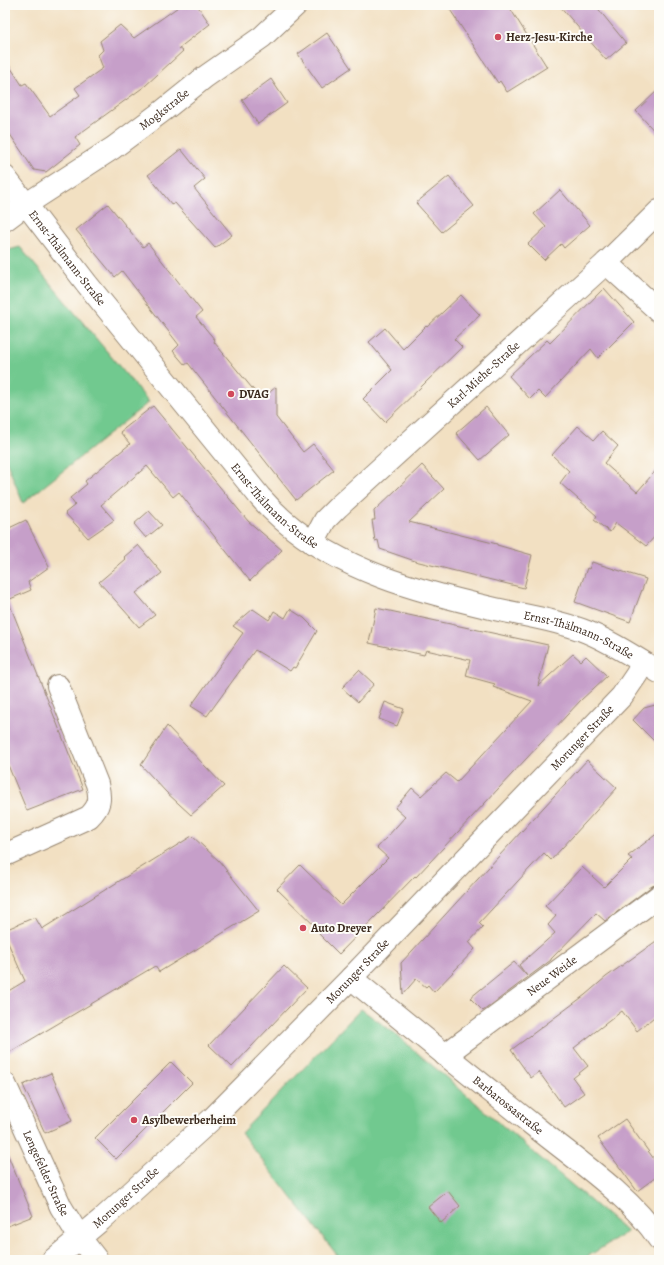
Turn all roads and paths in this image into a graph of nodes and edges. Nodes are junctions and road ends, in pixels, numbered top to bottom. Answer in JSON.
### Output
{"nodes":[{"id":1,"x":296,"y":5,"type":"edge"},
{"id":2,"x":5,"y":177,"type":"edge"},
{"id":3,"x":25,"y":205,"type":"junction"},
{"id":4,"x":659,"y":211,"type":"edge"},
{"id":5,"x":5,"y":220,"type":"edge"},
{"id":6,"x":606,"y":263,"type":"junction"},
{"id":7,"x":659,"y":311,"type":"edge"},
{"id":8,"x":313,"y":543,"type":"junction"},
{"id":9,"x":651,"y":667,"type":"edge"},
{"id":10,"x":58,"y":686,"type":"dead end"},
{"id":11,"x":5,"y":855,"type":"edge"},
{"id":12,"x":659,"y":896,"type":"edge"},
{"id":13,"x":351,"y":978,"type":"junction"},
{"id":14,"x":445,"y":1055,"type":"junction"},
{"id":15,"x":5,"y":1084,"type":"edge"},
{"id":16,"x":657,"y":1231,"type":"edge"},
{"id":17,"x":80,"y":1238,"type":"junction"},
{"id":18,"x":53,"y":1260,"type":"edge"},
{"id":19,"x":97,"y":1260,"type":"edge"}],
"edges":[{"from":1,"to":3,"type":"street","name":"Mogkstraße"},
{"from":2,"to":3,"type":"street","name":"Ernst-Thälmann-Straße"},
{"from":3,"to":5,"type":"street","name":"Mogkstraße"},
{"from":3,"to":8,"type":"street","name":"Ernst-Thälmann-Straße"},
{"from":4,"to":6,"type":"street","name":"Karl-Miehe-Straße"},
{"from":6,"to":7,"type":"street"},
{"from":6,"to":8,"type":"street","name":"Karl-Miehe-Straße"},
{"from":8,"to":9,"type":"street","name":"Ernst-Thälmann-Straße"},
{"from":9,"to":13,"type":"street","name":"Morunger Straße"},
{"from":10,"to":11,"type":"street"},
{"from":12,"to":14,"type":"street","name":"Neue Weide"},
{"from":13,"to":14,"type":"street","name":"Barbarossastraße"},
{"from":13,"to":17,"type":"street","name":"Morunger Straße"},
{"from":14,"to":16,"type":"street","name":"Barbarossastraße"},
{"from":15,"to":17,"type":"street","name":"Lengefelder Straße"},
{"from":17,"to":18,"type":"street","name":"Morunger Straße"},
{"from":17,"to":19,"type":"street","name":"Lengefelder Straße"}]}
